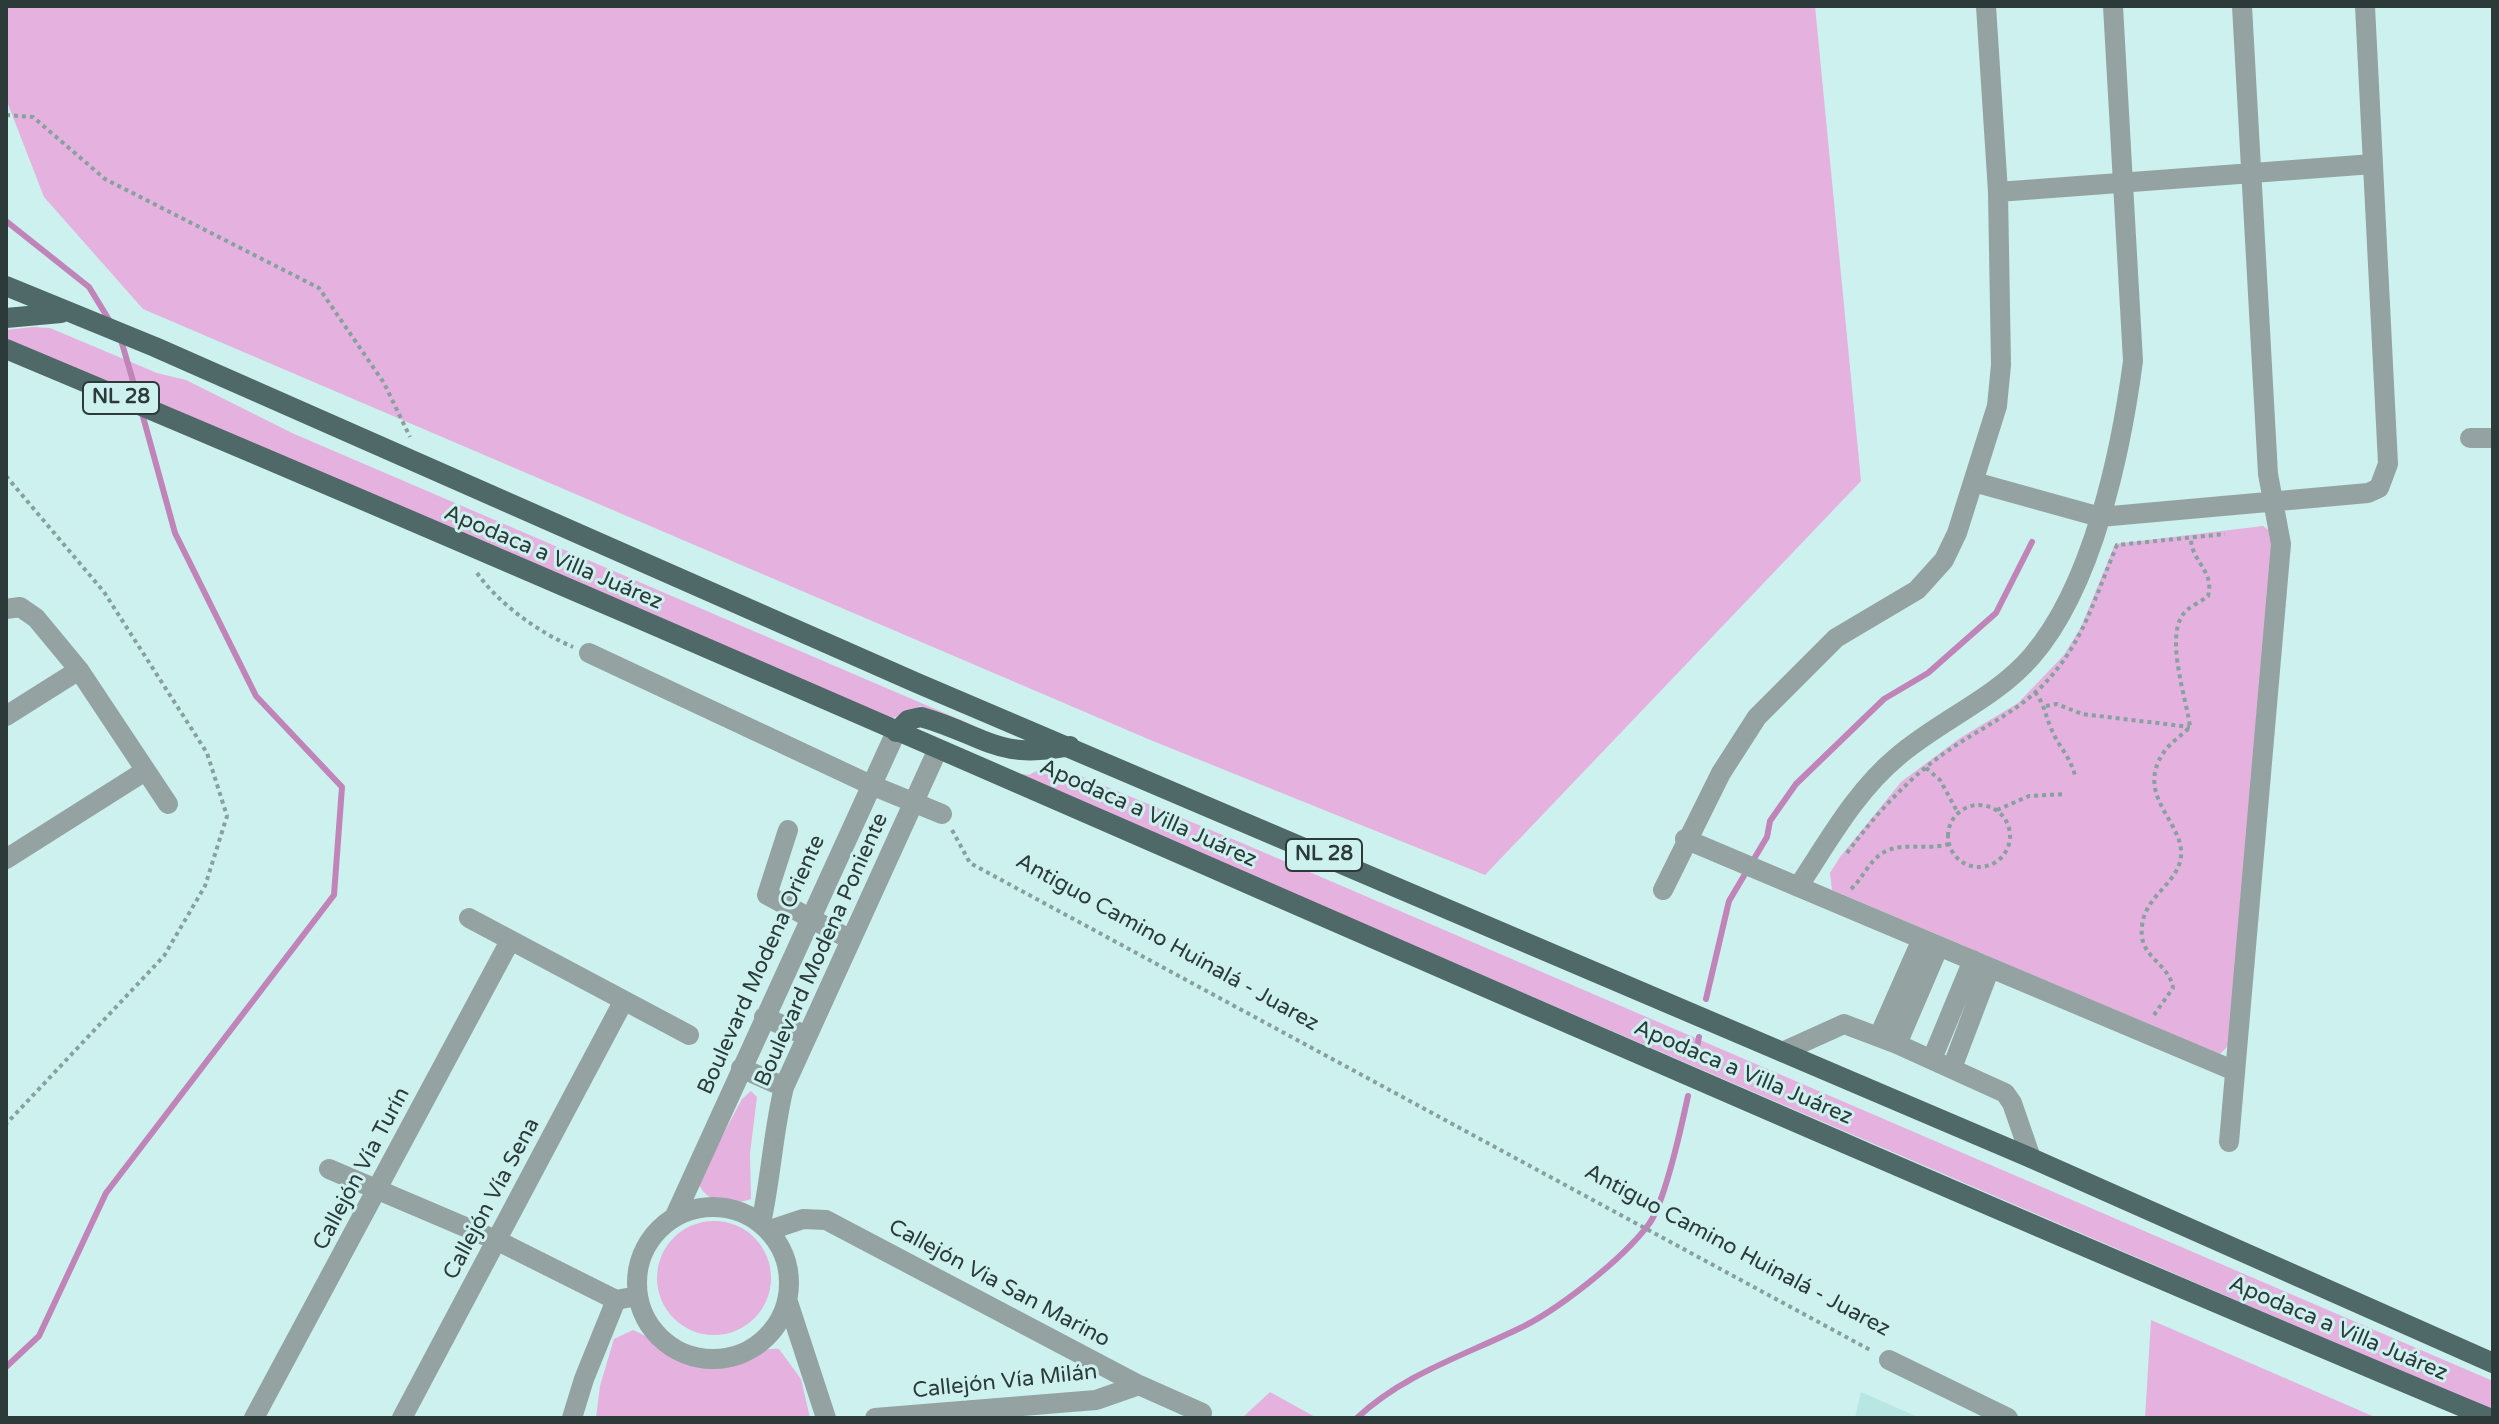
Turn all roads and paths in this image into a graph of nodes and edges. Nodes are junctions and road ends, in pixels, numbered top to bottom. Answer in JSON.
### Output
{"nodes":[{"id":1,"x":1986,"y":6,"type":"edge"},
{"id":2,"x":2113,"y":6,"type":"edge"},
{"id":3,"x":2242,"y":6,"type":"edge"},
{"id":4,"x":2365,"y":6,"type":"edge"},
{"id":5,"x":6,"y":115,"type":"edge"},
{"id":6,"x":2373,"y":164,"type":"junction"},
{"id":7,"x":2250,"y":173,"type":"junction"},
{"id":8,"x":2124,"y":182,"type":"junction"},
{"id":9,"x":1998,"y":192,"type":"junction"},
{"id":10,"x":6,"y":286,"type":"edge"},
{"id":11,"x":69,"y":313,"type":"junction"},
{"id":12,"x":6,"y":318,"type":"edge"},
{"id":13,"x":6,"y":349,"type":"edge"},
{"id":14,"x":2470,"y":438,"type":"dead end"},
{"id":15,"x":2493,"y":438,"type":"edge"},
{"id":16,"x":424,"y":466,"type":"junction"},
{"id":17,"x":1974,"y":482,"type":"junction"},
{"id":18,"x":2273,"y":503,"type":"junction"},
{"id":19,"x":2100,"y":517,"type":"junction"},
{"id":20,"x":2225,"y":534,"type":"dead end"},
{"id":21,"x":2191,"y":537,"type":"junction"},
{"id":22,"x":454,"y":541,"type":"junction"},
{"id":23,"x":6,"y":609,"type":"edge"},
{"id":24,"x":589,"y":653,"type":"joint"},
{"id":25,"x":79,"y":670,"type":"junction"},
{"id":26,"x":2035,"y":692,"type":"junction"},
{"id":27,"x":2046,"y":706,"type":"junction"},
{"id":28,"x":6,"y":716,"type":"edge"},
{"id":29,"x":2190,"y":727,"type":"junction"},
{"id":30,"x":896,"y":732,"type":"junction"},
{"id":31,"x":1070,"y":746,"type":"junction"},
{"id":32,"x":938,"y":749,"type":"junction"},
{"id":33,"x":1926,"y":768,"type":"junction"},
{"id":34,"x":145,"y":771,"type":"junction"},
{"id":35,"x":2075,"y":776,"type":"dead end"},
{"id":36,"x":871,"y":785,"type":"junction"},
{"id":37,"x":2066,"y":794,"type":"dead end"},
{"id":38,"x":915,"y":803,"type":"junction"},
{"id":39,"x":168,"y":804,"type":"dead end"},
{"id":40,"x":1997,"y":810,"type":"junction"},
{"id":41,"x":1958,"y":813,"type":"junction"},
{"id":42,"x":942,"y":814,"type":"joint"},
{"id":43,"x":788,"y":830,"type":"dead end"},
{"id":44,"x":1685,"y":839,"type":"junction"},
{"id":45,"x":1949,"y":844,"type":"junction"},
{"id":46,"x":1846,"y":855,"type":"dead end"},
{"id":47,"x":6,"y":859,"type":"edge"},
{"id":48,"x":1798,"y":887,"type":"junction"},
{"id":49,"x":1663,"y":890,"type":"dead end"},
{"id":50,"x":1861,"y":899,"type":"dead end"},
{"id":51,"x":469,"y":918,"type":"dead end"},
{"id":52,"x":809,"y":919,"type":"junction"},
{"id":53,"x":851,"y":940,"type":"junction"},
{"id":54,"x":510,"y":941,"type":"junction"},
{"id":55,"x":1930,"y":943,"type":"junction"},
{"id":56,"x":1982,"y":964,"type":"junction"},
{"id":57,"x":623,"y":1002,"type":"junction"},
{"id":58,"x":764,"y":1017,"type":"junction"},
{"id":59,"x":2151,"y":1023,"type":"dead end"},
{"id":60,"x":689,"y":1035,"type":"dead end"},
{"id":61,"x":807,"y":1036,"type":"junction"},
{"id":62,"x":1888,"y":1040,"type":"junction"},
{"id":63,"x":1782,"y":1052,"type":"junction"},
{"id":64,"x":1932,"y":1059,"type":"junction"},
{"id":65,"x":741,"y":1068,"type":"junction"},
{"id":66,"x":1952,"y":1068,"type":"junction"},
{"id":67,"x":2235,"y":1071,"type":"junction"},
{"id":68,"x":784,"y":1087,"type":"junction"},
{"id":69,"x":2229,"y":1142,"type":"dead end"},
{"id":70,"x":2031,"y":1158,"type":"junction"},
{"id":71,"x":329,"y":1169,"type":"dead end"},
{"id":72,"x":379,"y":1189,"type":"junction"},
{"id":73,"x":674,"y":1218,"type":"junction"},
{"id":74,"x":765,"y":1226,"type":"junction"},
{"id":75,"x":498,"y":1241,"type":"junction"},
{"id":76,"x":637,"y":1296,"type":"junction"},
{"id":77,"x":616,"y":1300,"type":"junction"},
{"id":78,"x":788,"y":1302,"type":"junction"},
{"id":79,"x":1889,"y":1360,"type":"joint"},
{"id":80,"x":2493,"y":1363,"type":"edge"},
{"id":81,"x":1139,"y":1385,"type":"junction"},
{"id":82,"x":1202,"y":1413,"type":"dead end"},
{"id":83,"x":1997,"y":1416,"type":"edge"},
{"id":84,"x":254,"y":1418,"type":"edge"},
{"id":85,"x":402,"y":1418,"type":"edge"},
{"id":86,"x":572,"y":1418,"type":"edge"},
{"id":87,"x":826,"y":1418,"type":"edge"},
{"id":88,"x":875,"y":1418,"type":"edge"},
{"id":89,"x":2489,"y":1418,"type":"edge"}],
"edges":[{"from":1,"to":9,"type":"street"},
{"from":2,"to":8,"type":"street"},
{"from":3,"to":7,"type":"street"},
{"from":4,"to":6,"type":"street"},
{"from":5,"to":16,"type":"path"},
{"from":6,"to":7,"type":"street"},
{"from":6,"to":18,"type":"street"},
{"from":7,"to":8,"type":"street"},
{"from":7,"to":18,"type":"street"},
{"from":8,"to":9,"type":"street"},
{"from":8,"to":19,"type":"street"},
{"from":9,"to":17,"type":"street"},
{"from":10,"to":11,"type":"main road","number":"NL 28"},
{"from":11,"to":12,"type":"main road"},
{"from":11,"to":16,"type":"main road","name":"Apodaca a Villa Juárez","number":"NL 28"},
{"from":13,"to":22,"type":"main road","name":"Apodaca a Villa Juárez","number":"NL 28"},
{"from":14,"to":15,"type":"street"},
{"from":16,"to":31,"type":"main road","name":"Apodaca a Villa Juárez","number":"NL 28"},
{"from":17,"to":19,"type":"street"},
{"from":17,"to":44,"type":"street"},
{"from":18,"to":19,"type":"street"},
{"from":18,"to":67,"type":"street"},
{"from":19,"to":48,"type":"street"},
{"from":20,"to":21,"type":"path"},
{"from":21,"to":26,"type":"path"},
{"from":21,"to":29,"type":"path"},
{"from":22,"to":24,"type":"path"},
{"from":22,"to":30,"type":"main road","name":"Apodaca a Villa Juárez","number":"NL 28"},
{"from":23,"to":25,"type":"street"},
{"from":24,"to":36,"type":"street"},
{"from":25,"to":28,"type":"street"},
{"from":25,"to":34,"type":"street"},
{"from":26,"to":27,"type":"path"},
{"from":26,"to":33,"type":"path"},
{"from":27,"to":29,"type":"path"},
{"from":27,"to":35,"type":"path"},
{"from":29,"to":59,"type":"path"},
{"from":30,"to":31,"type":"main road"},
{"from":30,"to":32,"type":"main road","name":"Apodaca a Villa Juárez","number":"NL 28"},
{"from":30,"to":36,"type":"street","name":"Boulevard Modena Oriente"},
{"from":31,"to":63,"type":"main road","name":"Apodaca a Villa Juárez","number":"NL 28"},
{"from":32,"to":38,"type":"street","name":"Boulevard Modena Poniente"},
{"from":32,"to":89,"type":"main road","name":"Apodaca a Villa Juárez","number":"NL 28"},
{"from":33,"to":41,"type":"path"},
{"from":33,"to":46,"type":"path"},
{"from":34,"to":39,"type":"street"},
{"from":34,"to":47,"type":"street"},
{"from":36,"to":38,"type":"street"},
{"from":36,"to":52,"type":"street","name":"Boulevard Modena Oriente"},
{"from":37,"to":40,"type":"path"},
{"from":38,"to":42,"type":"street"},
{"from":38,"to":53,"type":"street","name":"Boulevard Modena Poniente"},
{"from":40,"to":41,"type":"path"},
{"from":40,"to":45,"type":"path"},
{"from":41,"to":45,"type":"path"},
{"from":42,"to":79,"type":"path","name":"Antiguo Camino Huinalá - Juarez"},
{"from":43,"to":52,"type":"street"},
{"from":44,"to":48,"type":"street"},
{"from":44,"to":49,"type":"street"},
{"from":45,"to":50,"type":"path"},
{"from":48,"to":55,"type":"street"},
{"from":51,"to":54,"type":"street"},
{"from":52,"to":53,"type":"street"},
{"from":52,"to":58,"type":"street","name":"Boulevard Modena Oriente"},
{"from":53,"to":61,"type":"street","name":"Boulevard Modena Poniente"},
{"from":54,"to":57,"type":"street"},
{"from":54,"to":72,"type":"street","name":"Callejón Vía Turín"},
{"from":55,"to":56,"type":"street"},
{"from":55,"to":62,"type":"street"},
{"from":56,"to":64,"type":"street"},
{"from":56,"to":66,"type":"street"},
{"from":56,"to":67,"type":"street"},
{"from":57,"to":60,"type":"street"},
{"from":57,"to":75,"type":"street","name":"Callejón Vía Sena"},
{"from":58,"to":61,"type":"street"},
{"from":58,"to":65,"type":"street","name":"Boulevard Modena Oriente"},
{"from":61,"to":68,"type":"street","name":"Boulevard Modena Poniente"},
{"from":62,"to":63,"type":"street"},
{"from":62,"to":64,"type":"street"},
{"from":63,"to":70,"type":"main road","name":"Apodaca a Villa Juárez","number":"NL 28"},
{"from":64,"to":66,"type":"street"},
{"from":65,"to":68,"type":"street"},
{"from":65,"to":73,"type":"street","name":"Boulevard Modena Oriente"},
{"from":66,"to":70,"type":"street"},
{"from":67,"to":69,"type":"street"},
{"from":68,"to":74,"type":"street","name":"Boulevard Modena Poniente"},
{"from":70,"to":80,"type":"main road","name":"Apodaca a Villa Juárez","number":"NL 28"},
{"from":71,"to":72,"type":"street"},
{"from":72,"to":75,"type":"street"},
{"from":72,"to":84,"type":"street","name":"Callejón Vía Turín"},
{"from":73,"to":74,"type":"street"},
{"from":73,"to":76,"type":"street"},
{"from":74,"to":78,"type":"street"},
{"from":74,"to":81,"type":"street","name":"Callejón Via San Marino"},
{"from":75,"to":77,"type":"street"},
{"from":75,"to":85,"type":"street","name":"Callejón Vía Sena"},
{"from":76,"to":77,"type":"street"},
{"from":76,"to":78,"type":"street"},
{"from":77,"to":86,"type":"street"},
{"from":78,"to":87,"type":"street"},
{"from":79,"to":83,"type":"street"},
{"from":81,"to":82,"type":"street","name":"Callejón Via San Marino"},
{"from":81,"to":88,"type":"street","name":"Callejón Vía Milán"}]}
